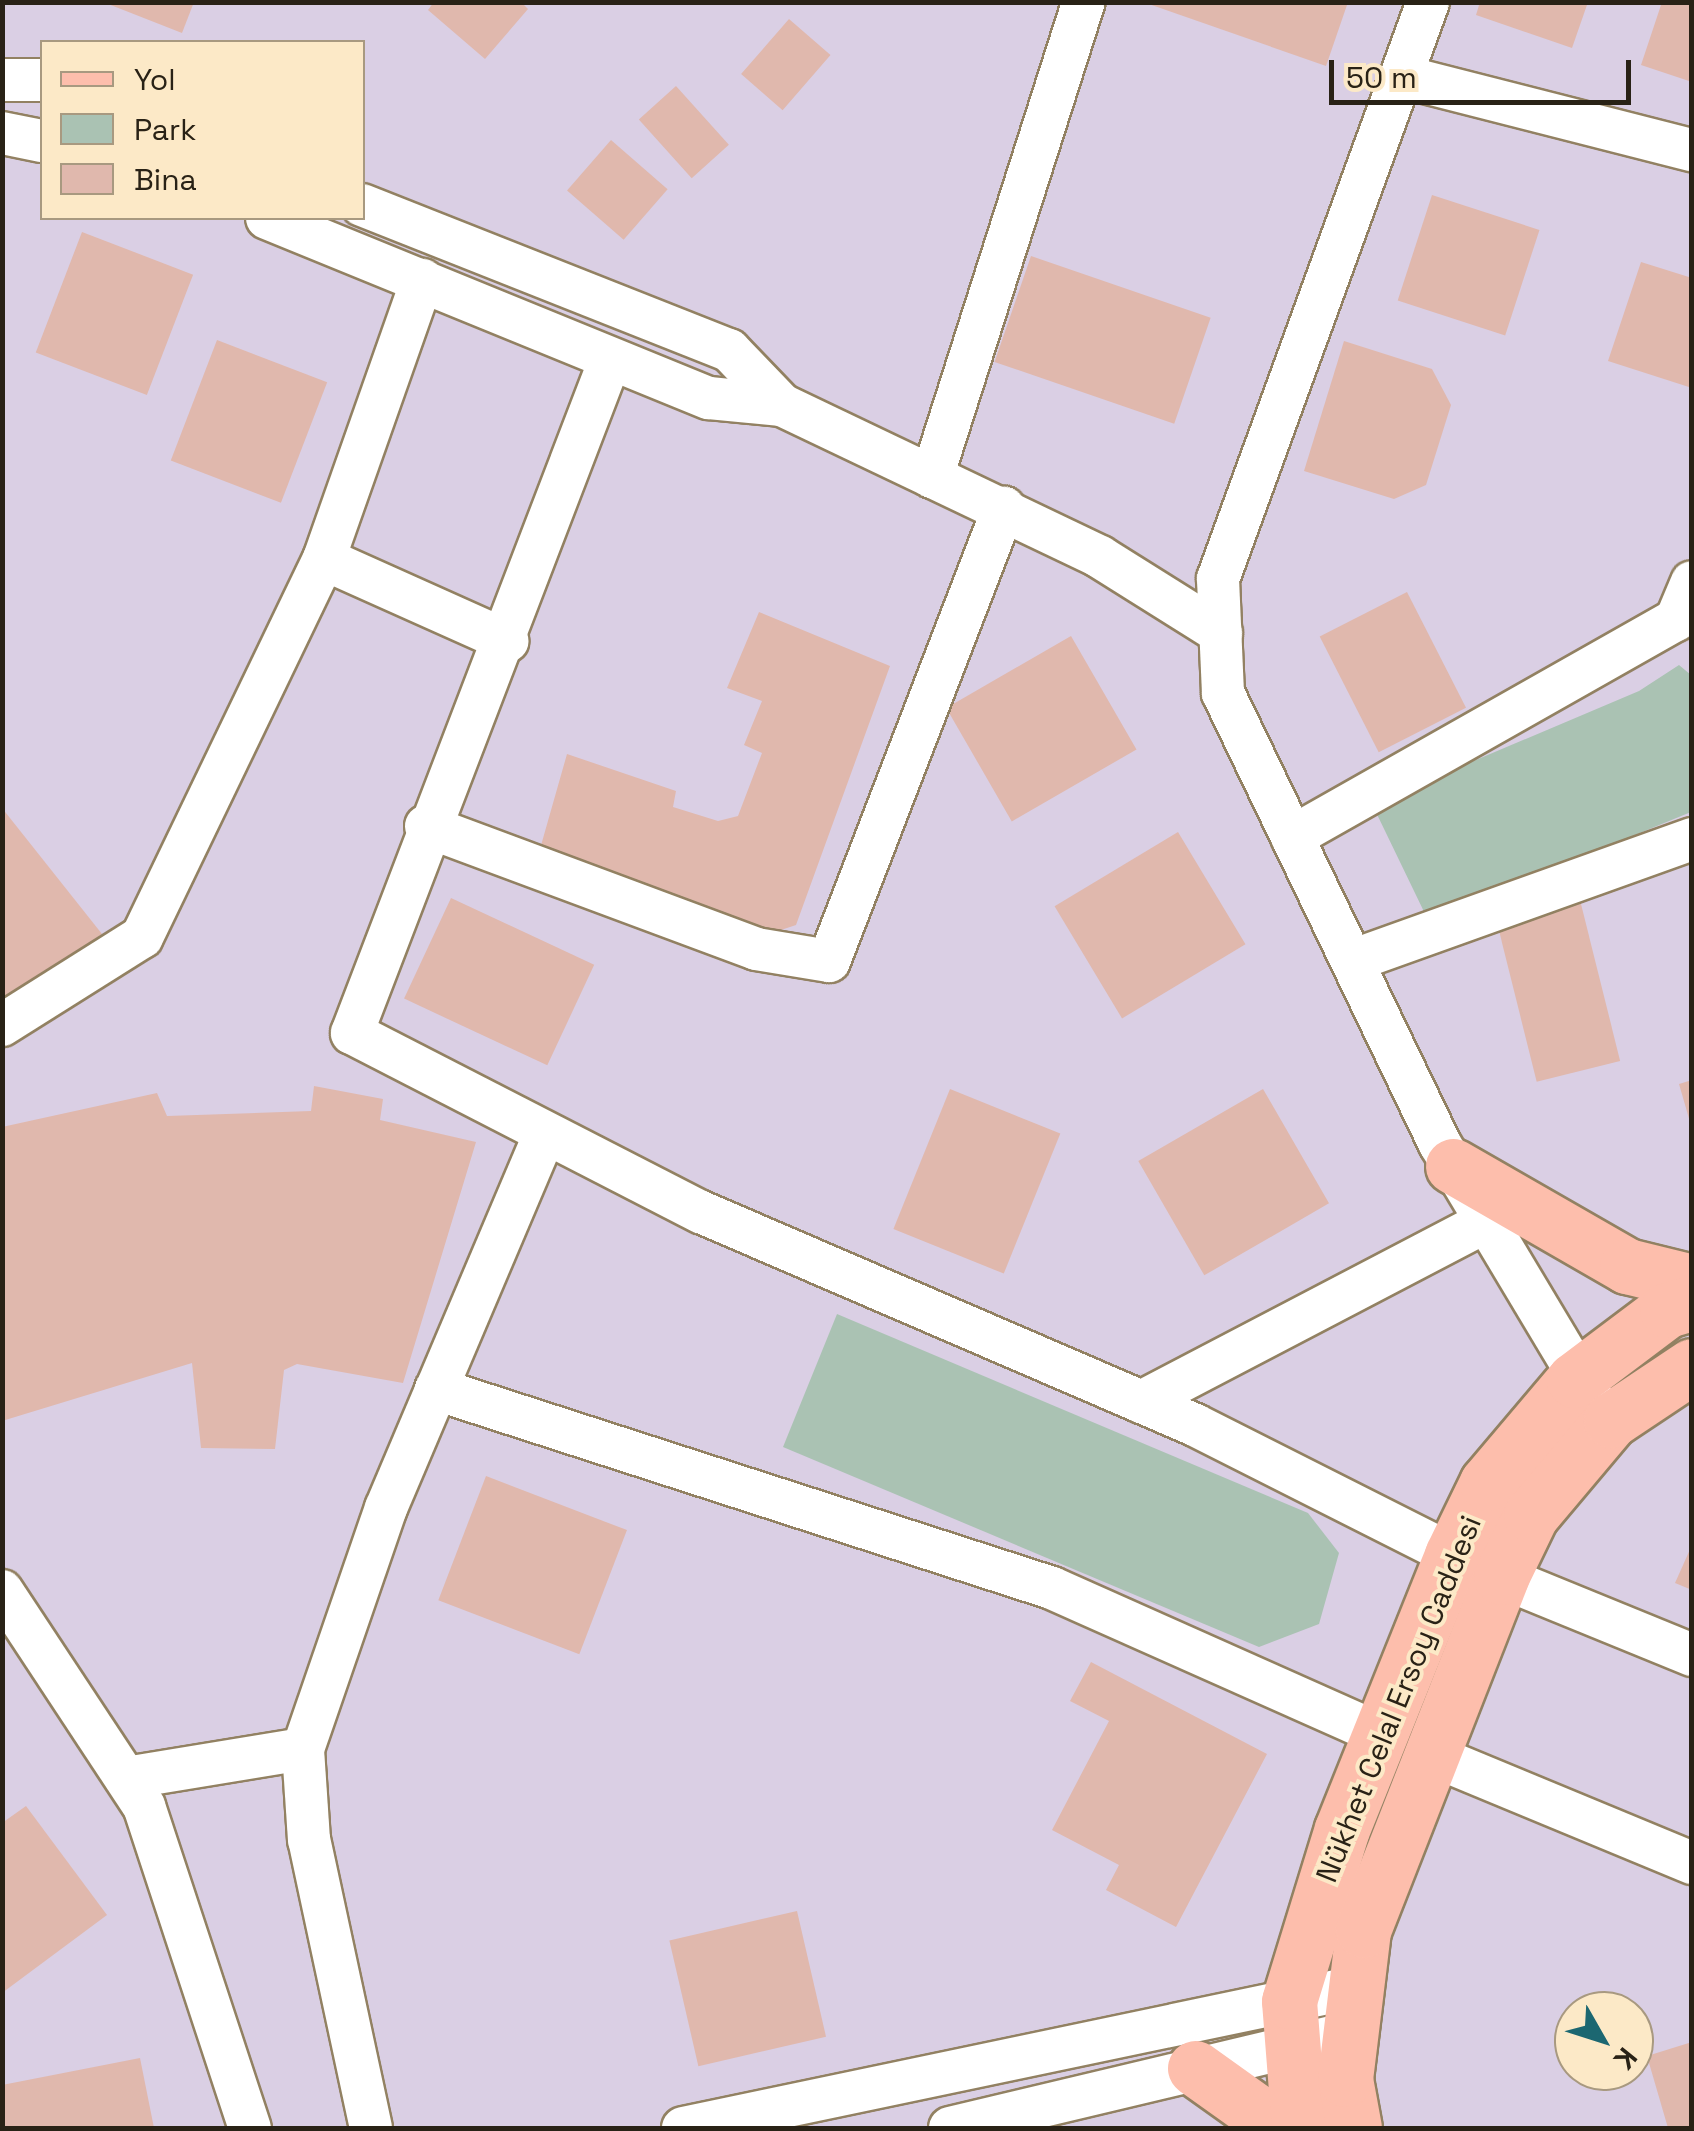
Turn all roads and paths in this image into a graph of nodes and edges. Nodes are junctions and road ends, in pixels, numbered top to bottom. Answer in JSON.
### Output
{"nodes":[{"id":1,"x":1084,"y":2,"type":"edge"},
{"id":2,"x":1428,"y":2,"type":"edge"},
{"id":3,"x":1402,"y":76,"type":"junction"},
{"id":4,"x":2,"y":80,"type":"edge"},
{"id":5,"x":40,"y":80,"type":"edge"},
{"id":6,"x":2,"y":133,"type":"edge"},
{"id":7,"x":40,"y":141,"type":"edge"},
{"id":8,"x":1692,"y":150,"type":"edge"},
{"id":9,"x":365,"y":205,"type":"edge"},
{"id":10,"x":273,"y":220,"type":"edge"},
{"id":11,"x":422,"y":280,"type":"junction"},
{"id":12,"x":610,"y":360,"type":"junction"},
{"id":13,"x":782,"y":405,"type":"junction"},
{"id":14,"x":932,"y":477,"type":"junction"},
{"id":15,"x":1004,"y":508,"type":"junction"},
{"id":16,"x":324,"y":559,"type":"junction"},
{"id":17,"x":1692,"y":582,"type":"edge"},
{"id":18,"x":1221,"y":633,"type":"junction"},
{"id":19,"x":507,"y":641,"type":"junction"},
{"id":20,"x":426,"y":826,"type":"junction"},
{"id":21,"x":1292,"y":837,"type":"junction"},
{"id":22,"x":1692,"y":839,"type":"edge"},
{"id":23,"x":1357,"y":959,"type":"junction"},
{"id":24,"x":2,"y":1025,"type":"edge"},
{"id":25,"x":544,"y":1136,"type":"junction"},
{"id":26,"x":1452,"y":1166,"type":"junction"},
{"id":27,"x":1485,"y":1222,"type":"junction"},
{"id":28,"x":1692,"y":1282,"type":"edge"},
{"id":29,"x":1692,"y":1303,"type":"edge"},
{"id":30,"x":1692,"y":1366,"type":"edge"},
{"id":31,"x":1574,"y":1380,"type":"junction"},
{"id":32,"x":436,"y":1388,"type":"junction"},
{"id":33,"x":1141,"y":1402,"type":"junction"},
{"id":34,"x":1612,"y":1420,"type":"junction"},
{"id":35,"x":1452,"y":1555,"type":"junction"},
{"id":36,"x":1501,"y":1577,"type":"junction"},
{"id":37,"x":2,"y":1591,"type":"edge"},
{"id":38,"x":1692,"y":1656,"type":"edge"},
{"id":39,"x":1380,"y":1734,"type":"junction"},
{"id":40,"x":303,"y":1749,"type":"junction"},
{"id":41,"x":1431,"y":1755,"type":"junction"},
{"id":42,"x":126,"y":1778,"type":"junction"},
{"id":43,"x":1692,"y":1863,"type":"edge"},
{"id":44,"x":1350,"y":2010,"type":"junction"},
{"id":45,"x":1290,"y":2025,"type":"junction"},
{"id":46,"x":1194,"y":2068,"type":"junction"},
{"id":47,"x":250,"y":2128,"type":"edge"},
{"id":48,"x":372,"y":2128,"type":"edge"},
{"id":49,"x":683,"y":2128,"type":"edge"},
{"id":50,"x":950,"y":2128,"type":"edge"},
{"id":51,"x":1279,"y":2128,"type":"edge"},
{"id":52,"x":1299,"y":2128,"type":"edge"},
{"id":53,"x":1354,"y":2128,"type":"edge"}],
"edges":[{"from":1,"to":14,"type":"street"},
{"from":2,"to":3,"type":"street"},
{"from":3,"to":8,"type":"street"},
{"from":3,"to":18,"type":"street"},
{"from":4,"to":5,"type":"street"},
{"from":6,"to":7,"type":"street"},
{"from":9,"to":13,"type":"street"},
{"from":10,"to":11,"type":"street"},
{"from":11,"to":12,"type":"street"},
{"from":11,"to":16,"type":"street"},
{"from":12,"to":13,"type":"street"},
{"from":12,"to":19,"type":"street"},
{"from":13,"to":14,"type":"street"},
{"from":14,"to":15,"type":"street"},
{"from":15,"to":18,"type":"street"},
{"from":15,"to":20,"type":"street"},
{"from":16,"to":19,"type":"street"},
{"from":16,"to":24,"type":"street"},
{"from":17,"to":21,"type":"street"},
{"from":18,"to":21,"type":"street"},
{"from":19,"to":20,"type":"street"},
{"from":20,"to":25,"type":"street"},
{"from":21,"to":23,"type":"street"},
{"from":22,"to":23,"type":"street"},
{"from":23,"to":26,"type":"street"},
{"from":25,"to":32,"type":"street"},
{"from":25,"to":33,"type":"street"},
{"from":26,"to":27,"type":"street"},
{"from":26,"to":28,"type":"main road"},
{"from":27,"to":31,"type":"street"},
{"from":27,"to":33,"type":"street"},
{"from":29,"to":31,"type":"main road","name":"Nükhet Celal Ersoy Caddesi"},
{"from":30,"to":34,"type":"main road","name":"Nükhet Celal Ersoy Caddesi"},
{"from":31,"to":34,"type":"street"},
{"from":31,"to":35,"type":"main road","name":"Nükhet Celal Ersoy Caddesi"},
{"from":32,"to":39,"type":"street"},
{"from":32,"to":40,"type":"street"},
{"from":33,"to":35,"type":"street"},
{"from":34,"to":36,"type":"main road","name":"Nükhet Celal Ersoy Caddesi"},
{"from":35,"to":39,"type":"main road","name":"Nükhet Celal Ersoy Caddesi"},
{"from":36,"to":38,"type":"street"},
{"from":36,"to":41,"type":"main road","name":"Nükhet Celal Ersoy Caddesi"},
{"from":37,"to":42,"type":"street"},
{"from":39,"to":45,"type":"main road","name":"Nükhet Celal Ersoy Caddesi"},
{"from":40,"to":42,"type":"street"},
{"from":40,"to":48,"type":"street"},
{"from":41,"to":43,"type":"street"},
{"from":41,"to":44,"type":"main road","name":"Nükhet Celal Ersoy Caddesi"},
{"from":42,"to":47,"type":"street"},
{"from":44,"to":45,"type":"street"},
{"from":44,"to":53,"type":"main road","name":"Nükhet Celal Ersoy Caddesi"},
{"from":45,"to":46,"type":"street"},
{"from":45,"to":49,"type":"street"},
{"from":45,"to":52,"type":"main road","name":"Nükhet Celal Ersoy Caddesi"},
{"from":46,"to":50,"type":"street"},
{"from":46,"to":51,"type":"main road"}]}
